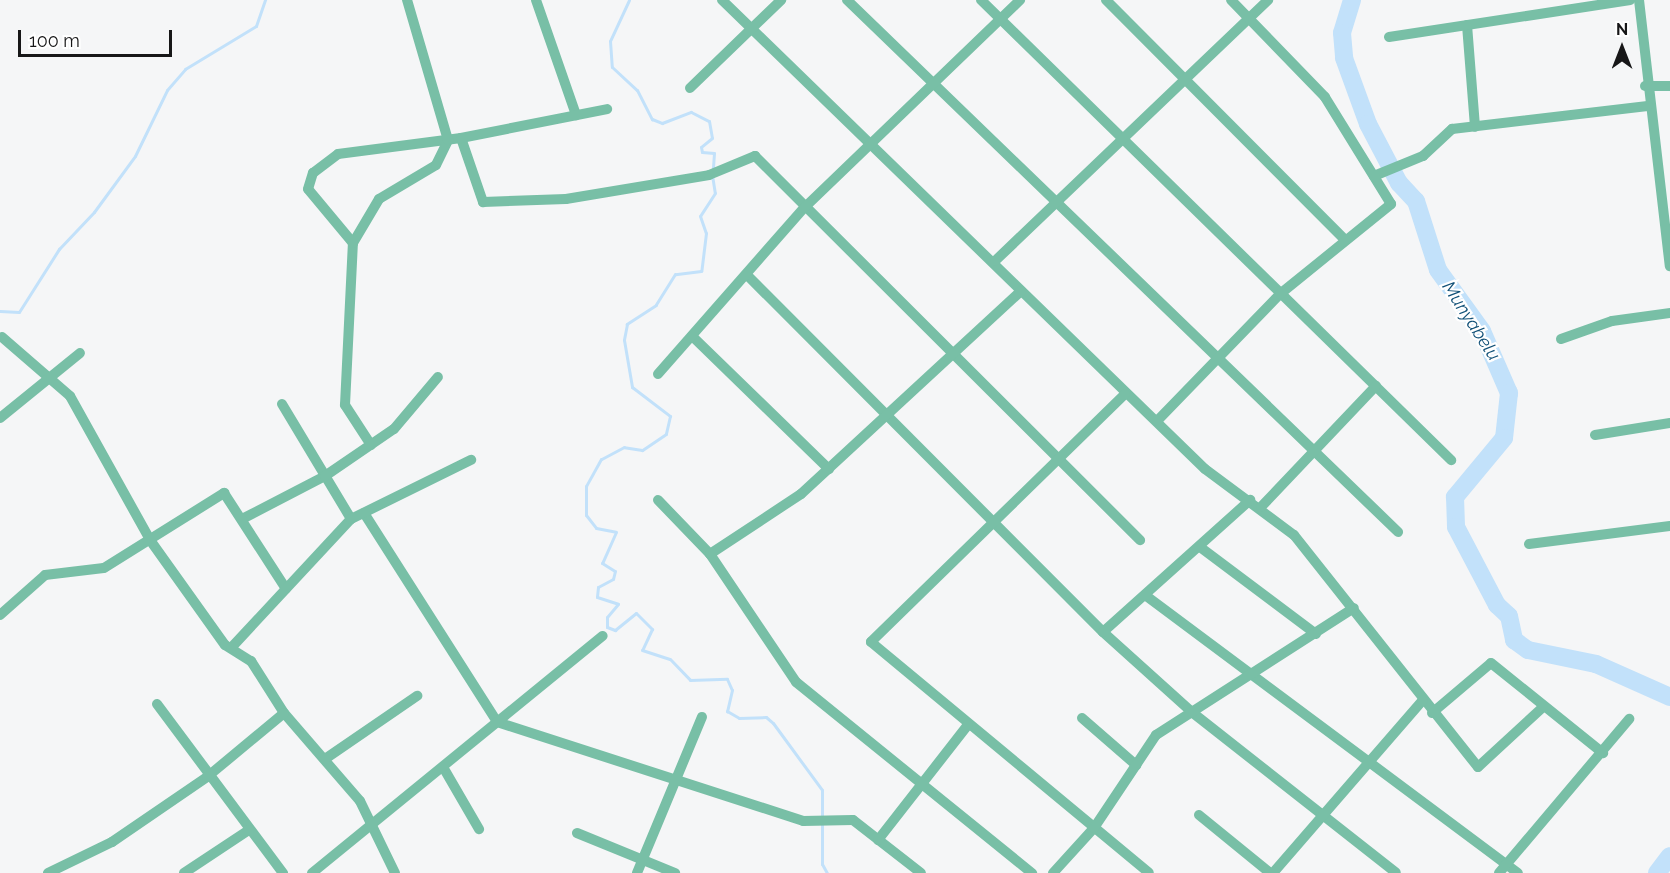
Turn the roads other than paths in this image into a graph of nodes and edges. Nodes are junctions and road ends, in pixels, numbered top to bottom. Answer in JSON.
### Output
{"nodes":[{"id":1,"x":407,"y":0,"type":"edge"},
{"id":2,"x":536,"y":0,"type":"edge"},
{"id":3,"x":722,"y":0,"type":"edge"},
{"id":4,"x":781,"y":0,"type":"edge"},
{"id":5,"x":847,"y":0,"type":"edge"},
{"id":6,"x":981,"y":0,"type":"edge"},
{"id":7,"x":1020,"y":0,"type":"edge"},
{"id":8,"x":1106,"y":0,"type":"edge"},
{"id":9,"x":1232,"y":0,"type":"edge"},
{"id":10,"x":1268,"y":0,"type":"edge"},
{"id":11,"x":1630,"y":0,"type":"edge"},
{"id":12,"x":1639,"y":0,"type":"edge"},
{"id":13,"x":1249,"y":17,"type":"junction"},
{"id":14,"x":1001,"y":18,"type":"junction"},
{"id":15,"x":1467,"y":25,"type":"junction"},
{"id":16,"x":752,"y":30,"type":"junction"},
{"id":17,"x":1389,"y":37,"type":"dead end"},
{"id":18,"x":1185,"y":77,"type":"junction"},
{"id":19,"x":934,"y":80,"type":"junction"},
{"id":20,"x":1646,"y":86,"type":"junction"},
{"id":21,"x":1670,"y":86,"type":"edge"},
{"id":22,"x":690,"y":88,"type":"dead end"},
{"id":23,"x":1648,"y":106,"type":"junction"},
{"id":24,"x":607,"y":109,"type":"dead end"},
{"id":25,"x":576,"y":115,"type":"junction"},
{"id":26,"x":1475,"y":127,"type":"junction"},
{"id":27,"x":461,"y":138,"type":"junction"},
{"id":28,"x":448,"y":140,"type":"junction"},
{"id":29,"x":1119,"y":140,"type":"junction"},
{"id":30,"x":868,"y":144,"type":"junction"},
{"id":31,"x":1374,"y":176,"type":"junction"},
{"id":32,"x":1056,"y":203,"type":"junction"},
{"id":33,"x":804,"y":208,"type":"junction"},
{"id":34,"x":1666,"y":223,"type":"edge"},
{"id":35,"x":1346,"y":240,"type":"junction"},
{"id":36,"x":353,"y":243,"type":"junction"},
{"id":37,"x":995,"y":261,"type":"junction"},
{"id":38,"x":1670,"y":266,"type":"edge"},
{"id":39,"x":747,"y":275,"type":"junction"},
{"id":40,"x":1021,"y":291,"type":"junction"},
{"id":41,"x":1280,"y":294,"type":"junction"},
{"id":42,"x":1670,"y":313,"type":"edge"},
{"id":43,"x":692,"y":336,"type":"junction"},
{"id":44,"x":2,"y":337,"type":"dead end"},
{"id":45,"x":1561,"y":339,"type":"dead end"},
{"id":46,"x":956,"y":353,"type":"junction"},
{"id":47,"x":80,"y":354,"type":"dead end"},
{"id":48,"x":1219,"y":358,"type":"junction"},
{"id":49,"x":658,"y":374,"type":"dead end"},
{"id":50,"x":47,"y":376,"type":"junction"},
{"id":51,"x":438,"y":377,"type":"dead end"},
{"id":52,"x":1376,"y":386,"type":"junction"},
{"id":53,"x":1125,"y":394,"type":"junction"},
{"id":54,"x":282,"y":404,"type":"dead end"},
{"id":55,"x":891,"y":416,"type":"junction"},
{"id":56,"x":0,"y":418,"type":"edge"},
{"id":57,"x":1157,"y":421,"type":"junction"},
{"id":58,"x":1670,"y":423,"type":"edge"},
{"id":59,"x":1595,"y":435,"type":"dead end"},
{"id":60,"x":371,"y":445,"type":"junction"},
{"id":61,"x":1316,"y":452,"type":"junction"},
{"id":62,"x":1059,"y":459,"type":"junction"},
{"id":63,"x":471,"y":460,"type":"dead end"},
{"id":64,"x":1451,"y":460,"type":"dead end"},
{"id":65,"x":828,"y":469,"type":"junction"},
{"id":66,"x":325,"y":476,"type":"junction"},
{"id":67,"x":658,"y":500,"type":"dead end"},
{"id":68,"x":1250,"y":500,"type":"junction"},
{"id":69,"x":1261,"y":507,"type":"junction"},
{"id":70,"x":364,"y":513,"type":"junction"},
{"id":71,"x":244,"y":518,"type":"junction"},
{"id":72,"x":351,"y":519,"type":"junction"},
{"id":73,"x":995,"y":522,"type":"junction"},
{"id":74,"x":1670,"y":525,"type":"edge"},
{"id":75,"x":1398,"y":532,"type":"dead end"},
{"id":76,"x":150,"y":540,"type":"junction"},
{"id":77,"x":1140,"y":540,"type":"dead end"},
{"id":78,"x":1529,"y":544,"type":"dead end"},
{"id":79,"x":1200,"y":547,"type":"junction"},
{"id":80,"x":710,"y":554,"type":"junction"},
{"id":81,"x":286,"y":589,"type":"junction"},
{"id":82,"x":1145,"y":595,"type":"junction"},
{"id":83,"x":1354,"y":608,"type":"junction"},
{"id":84,"x":0,"y":615,"type":"edge"},
{"id":85,"x":1103,"y":632,"type":"junction"},
{"id":86,"x":1316,"y":634,"type":"junction"},
{"id":87,"x":603,"y":636,"type":"dead end"},
{"id":88,"x":231,"y":648,"type":"junction"},
{"id":89,"x":1253,"y":670,"type":"junction"},
{"id":90,"x":417,"y":696,"type":"dead end"},
{"id":91,"x":1422,"y":701,"type":"junction"},
{"id":92,"x":157,"y":704,"type":"dead end"},
{"id":93,"x":1543,"y":707,"type":"junction"},
{"id":94,"x":284,"y":712,"type":"junction"},
{"id":95,"x":1192,"y":713,"type":"junction"},
{"id":96,"x":1432,"y":713,"type":"junction"},
{"id":97,"x":702,"y":717,"type":"dead end"},
{"id":98,"x":1082,"y":718,"type":"dead end"},
{"id":99,"x":1629,"y":719,"type":"dead end"},
{"id":100,"x":497,"y":722,"type":"junction"},
{"id":101,"x":968,"y":725,"type":"junction"},
{"id":102,"x":1603,"y":753,"type":"junction"},
{"id":103,"x":325,"y":759,"type":"junction"},
{"id":104,"x":1372,"y":761,"type":"junction"},
{"id":105,"x":1136,"y":765,"type":"junction"},
{"id":106,"x":443,"y":767,"type":"junction"},
{"id":107,"x":207,"y":777,"type":"junction"},
{"id":108,"x":922,"y":781,"type":"junction"},
{"id":109,"x":675,"y":783,"type":"junction"},
{"id":110,"x":1198,"y":815,"type":"dead end"},
{"id":111,"x":1324,"y":817,"type":"junction"},
{"id":112,"x":373,"y":827,"type":"junction"},
{"id":113,"x":1094,"y":828,"type":"junction"},
{"id":114,"x":479,"y":829,"type":"dead end"},
{"id":115,"x":249,"y":830,"type":"junction"},
{"id":116,"x":577,"y":833,"type":"dead end"},
{"id":117,"x":878,"y":840,"type":"junction"},
{"id":118,"x":642,"y":861,"type":"junction"},
{"id":119,"x":1502,"y":869,"type":"edge"},
{"id":120,"x":64,"y":870,"type":"edge"},
{"id":121,"x":48,"y":873,"type":"edge"},
{"id":122,"x":184,"y":873,"type":"edge"},
{"id":123,"x":283,"y":873,"type":"edge"},
{"id":124,"x":312,"y":873,"type":"edge"},
{"id":125,"x":395,"y":873,"type":"edge"},
{"id":126,"x":637,"y":873,"type":"edge"},
{"id":127,"x":675,"y":873,"type":"edge"},
{"id":128,"x":921,"y":873,"type":"edge"},
{"id":129,"x":1032,"y":873,"type":"edge"},
{"id":130,"x":1053,"y":873,"type":"edge"},
{"id":131,"x":1149,"y":873,"type":"edge"},
{"id":132,"x":1272,"y":873,"type":"edge"},
{"id":133,"x":1396,"y":873,"type":"edge"},
{"id":134,"x":1518,"y":873,"type":"edge"}],
"edges":[{"from":1,"to":28,"type":"street"},
{"from":2,"to":25,"type":"street"},
{"from":3,"to":16,"type":"street"},
{"from":4,"to":16,"type":"street"},
{"from":5,"to":19,"type":"street"},
{"from":6,"to":14,"type":"street"},
{"from":7,"to":14,"type":"street"},
{"from":8,"to":18,"type":"street"},
{"from":9,"to":13,"type":"street"},
{"from":10,"to":13,"type":"street"},
{"from":11,"to":15,"type":"street"},
{"from":12,"to":20,"type":"street"},
{"from":13,"to":18,"type":"street"},
{"from":13,"to":31,"type":"street"},
{"from":14,"to":19,"type":"street"},
{"from":14,"to":29,"type":"street"},
{"from":15,"to":17,"type":"street"},
{"from":15,"to":26,"type":"street"},
{"from":16,"to":22,"type":"street"},
{"from":16,"to":30,"type":"street"},
{"from":18,"to":29,"type":"street"},
{"from":18,"to":35,"type":"street"},
{"from":19,"to":30,"type":"street"},
{"from":19,"to":32,"type":"street"},
{"from":20,"to":21,"type":"street"},
{"from":20,"to":23,"type":"street"},
{"from":23,"to":26,"type":"street"},
{"from":23,"to":34,"type":"street"},
{"from":24,"to":25,"type":"street"},
{"from":25,"to":27,"type":"street"},
{"from":26,"to":31,"type":"street"},
{"from":27,"to":28,"type":"street"},
{"from":27,"to":33,"type":"street"},
{"from":28,"to":36,"type":"street"},
{"from":28,"to":36,"type":"street"},
{"from":29,"to":32,"type":"street"},
{"from":29,"to":41,"type":"street"},
{"from":30,"to":33,"type":"street"},
{"from":30,"to":37,"type":"street"},
{"from":31,"to":35,"type":"street"},
{"from":32,"to":37,"type":"street"},
{"from":32,"to":48,"type":"street"},
{"from":33,"to":39,"type":"street"},
{"from":33,"to":46,"type":"street"},
{"from":34,"to":38,"type":"street"},
{"from":35,"to":41,"type":"street"},
{"from":36,"to":60,"type":"street"},
{"from":37,"to":40,"type":"street"},
{"from":39,"to":43,"type":"street"},
{"from":39,"to":55,"type":"street"},
{"from":40,"to":46,"type":"street"},
{"from":40,"to":53,"type":"street"},
{"from":41,"to":48,"type":"street"},
{"from":41,"to":52,"type":"street"},
{"from":42,"to":45,"type":"street"},
{"from":43,"to":49,"type":"street"},
{"from":43,"to":65,"type":"street"},
{"from":44,"to":50,"type":"street"},
{"from":46,"to":55,"type":"street"},
{"from":46,"to":62,"type":"street"},
{"from":47,"to":50,"type":"street"},
{"from":48,"to":57,"type":"street"},
{"from":48,"to":61,"type":"street"},
{"from":50,"to":56,"type":"street"},
{"from":50,"to":76,"type":"street"},
{"from":51,"to":60,"type":"street"},
{"from":52,"to":61,"type":"street"},
{"from":52,"to":64,"type":"street"},
{"from":53,"to":57,"type":"street"},
{"from":53,"to":62,"type":"street"},
{"from":54,"to":66,"type":"street"},
{"from":55,"to":65,"type":"street"},
{"from":55,"to":73,"type":"street"},
{"from":57,"to":68,"type":"street"},
{"from":58,"to":59,"type":"street"},
{"from":60,"to":66,"type":"street"},
{"from":61,"to":69,"type":"street"},
{"from":61,"to":75,"type":"street"},
{"from":62,"to":73,"type":"street"},
{"from":62,"to":77,"type":"street"},
{"from":63,"to":70,"type":"street"},
{"from":65,"to":80,"type":"street"},
{"from":66,"to":71,"type":"street"},
{"from":66,"to":72,"type":"street"},
{"from":67,"to":80,"type":"street"},
{"from":68,"to":69,"type":"street"},
{"from":68,"to":79,"type":"street"},
{"from":69,"to":83,"type":"street"},
{"from":70,"to":72,"type":"street"},
{"from":70,"to":100,"type":"street"},
{"from":71,"to":76,"type":"street"},
{"from":71,"to":81,"type":"street"},
{"from":72,"to":81,"type":"street"},
{"from":73,"to":85,"type":"street"},
{"from":73,"to":101,"type":"street"},
{"from":74,"to":78,"type":"street"},
{"from":76,"to":84,"type":"street"},
{"from":76,"to":88,"type":"street"},
{"from":79,"to":82,"type":"street"},
{"from":79,"to":86,"type":"street"},
{"from":80,"to":108,"type":"street"},
{"from":81,"to":88,"type":"street"},
{"from":82,"to":85,"type":"street"},
{"from":82,"to":89,"type":"street"},
{"from":83,"to":86,"type":"street"},
{"from":83,"to":91,"type":"street"},
{"from":85,"to":95,"type":"street"},
{"from":86,"to":89,"type":"street"},
{"from":87,"to":100,"type":"street"},
{"from":88,"to":94,"type":"street"},
{"from":89,"to":95,"type":"street"},
{"from":89,"to":104,"type":"street"},
{"from":90,"to":103,"type":"street"},
{"from":91,"to":96,"type":"street"},
{"from":91,"to":104,"type":"street"},
{"from":92,"to":107,"type":"street"},
{"from":93,"to":96,"type":"street"},
{"from":93,"to":96,"type":"street"},
{"from":93,"to":102,"type":"street"},
{"from":94,"to":103,"type":"street"},
{"from":94,"to":107,"type":"street"},
{"from":95,"to":105,"type":"street"},
{"from":95,"to":111,"type":"street"},
{"from":97,"to":109,"type":"street"},
{"from":98,"to":105,"type":"street"},
{"from":99,"to":102,"type":"street"},
{"from":100,"to":106,"type":"street"},
{"from":100,"to":109,"type":"street"},
{"from":101,"to":108,"type":"street"},
{"from":101,"to":113,"type":"street"},
{"from":102,"to":119,"type":"street"},
{"from":103,"to":112,"type":"street"},
{"from":104,"to":111,"type":"street"},
{"from":104,"to":119,"type":"street"},
{"from":105,"to":113,"type":"street"},
{"from":106,"to":112,"type":"street"},
{"from":106,"to":114,"type":"street"},
{"from":107,"to":115,"type":"street"},
{"from":107,"to":120,"type":"street"},
{"from":108,"to":117,"type":"street"},
{"from":108,"to":129,"type":"street"},
{"from":109,"to":117,"type":"street"},
{"from":109,"to":118,"type":"street"},
{"from":110,"to":132,"type":"street"},
{"from":111,"to":132,"type":"street"},
{"from":111,"to":133,"type":"street"},
{"from":112,"to":124,"type":"street"},
{"from":112,"to":125,"type":"street"},
{"from":113,"to":130,"type":"street"},
{"from":113,"to":131,"type":"street"},
{"from":115,"to":122,"type":"street"},
{"from":115,"to":123,"type":"street"},
{"from":116,"to":118,"type":"street"},
{"from":117,"to":128,"type":"street"},
{"from":118,"to":126,"type":"street"},
{"from":118,"to":127,"type":"street"},
{"from":119,"to":134,"type":"street"},
{"from":120,"to":121,"type":"street"}]}
